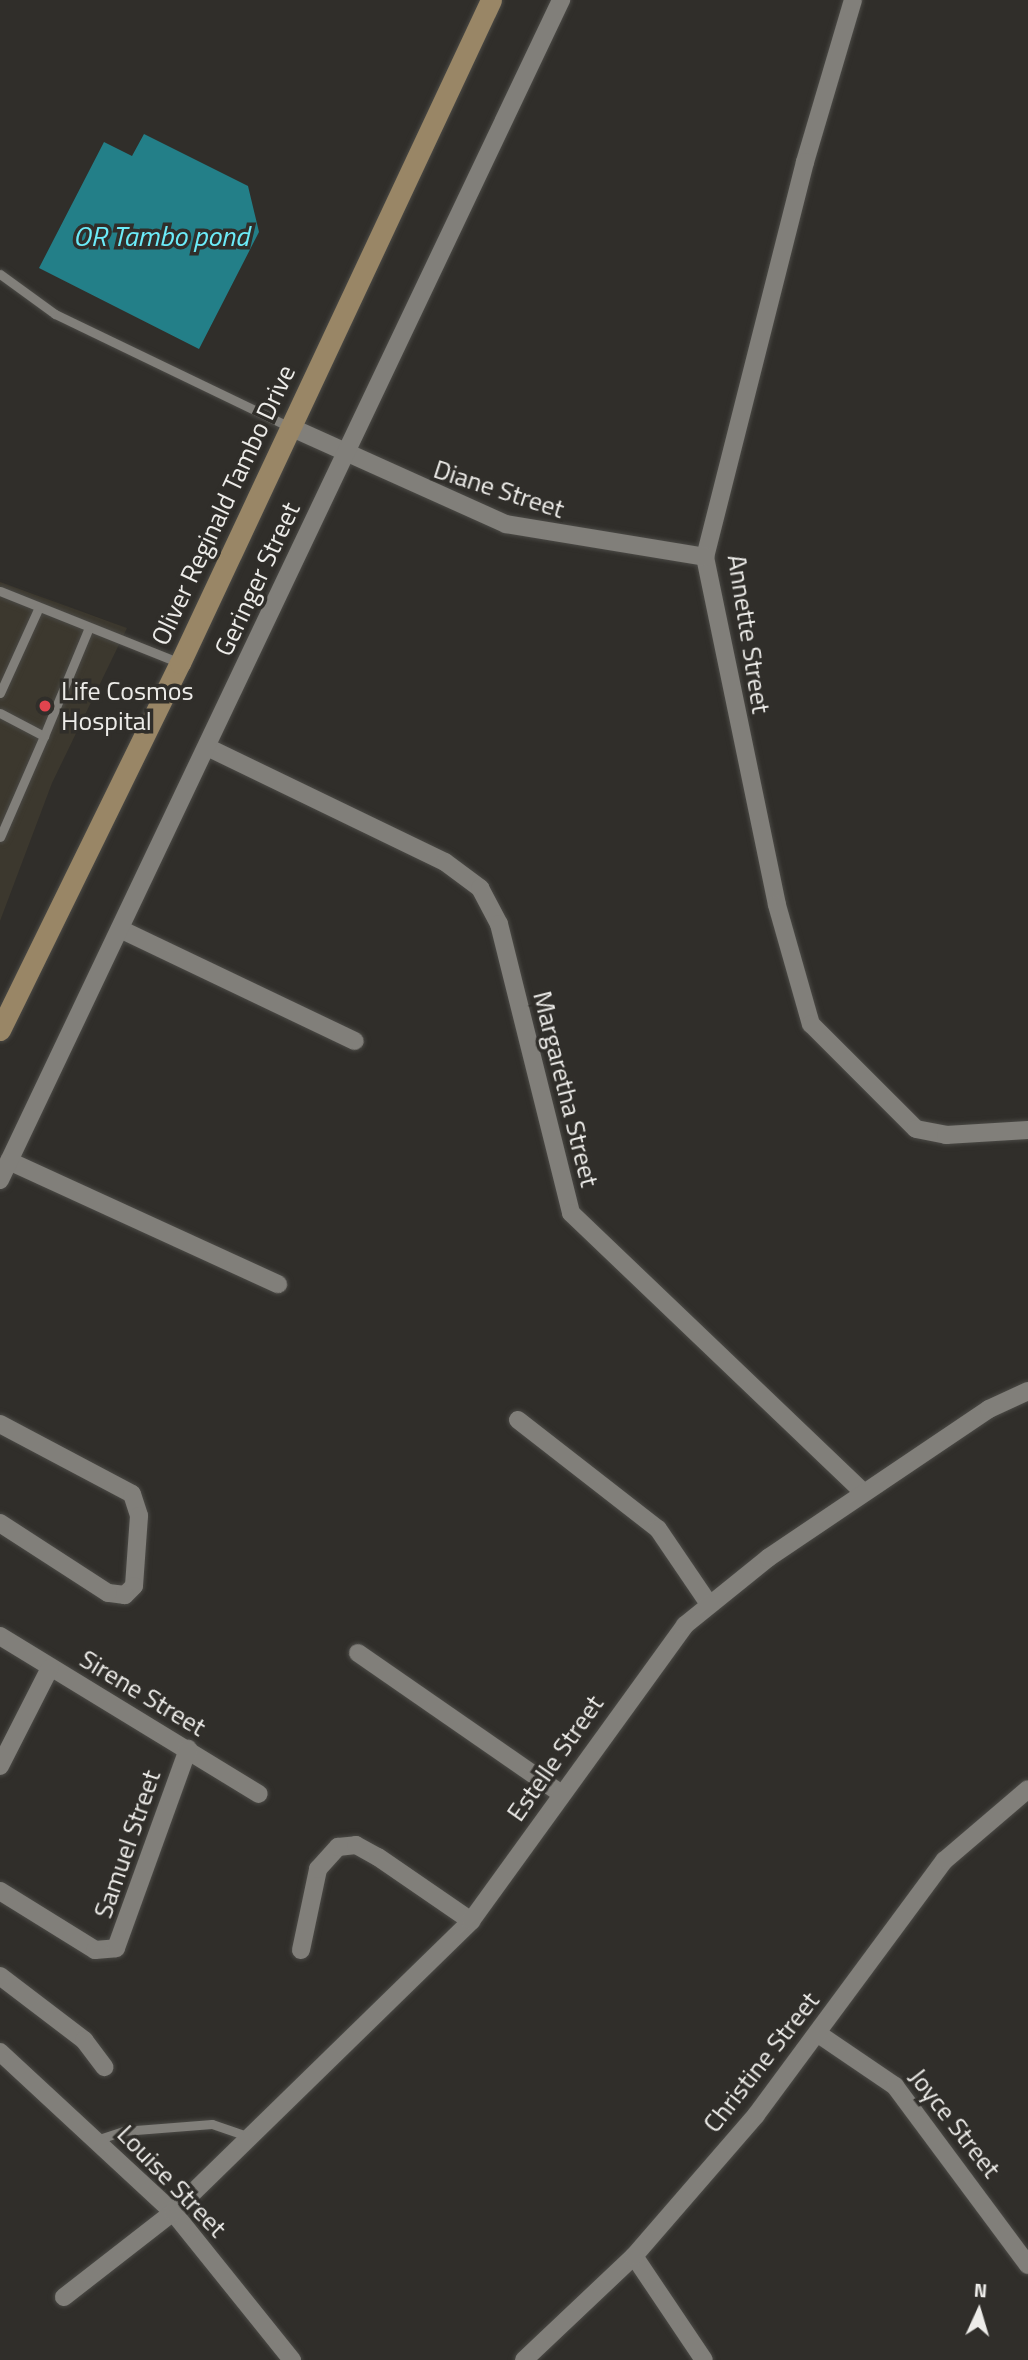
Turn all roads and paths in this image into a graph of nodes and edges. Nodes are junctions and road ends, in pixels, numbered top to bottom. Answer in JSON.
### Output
{"nodes":[{"id":1,"x":491,"y":0,"type":"edge"},
{"id":2,"x":561,"y":0,"type":"edge"},
{"id":3,"x":853,"y":0,"type":"edge"},
{"id":4,"x":0,"y":274,"type":"edge"},
{"id":5,"x":290,"y":427,"type":"junction"},
{"id":6,"x":346,"y":454,"type":"junction"},
{"id":7,"x":705,"y":556,"type":"junction"},
{"id":8,"x":0,"y":591,"type":"edge"},
{"id":9,"x":39,"y":607,"type":"junction"},
{"id":10,"x":88,"y":630,"type":"junction"},
{"id":11,"x":180,"y":663,"type":"junction"},
{"id":12,"x":0,"y":693,"type":"edge"},
{"id":13,"x":0,"y":713,"type":"edge"},
{"id":14,"x":44,"y":736,"type":"junction"},
{"id":15,"x":207,"y":747,"type":"junction"},
{"id":16,"x":0,"y":837,"type":"edge"},
{"id":17,"x":120,"y":929,"type":"junction"},
{"id":18,"x":36,"y":955,"type":"junction"},
{"id":19,"x":0,"y":992,"type":"edge"},
{"id":20,"x":0,"y":1030,"type":"edge"},
{"id":21,"x":355,"y":1041,"type":"dead end"},
{"id":22,"x":1028,"y":1130,"type":"edge"},
{"id":23,"x":9,"y":1161,"type":"junction"},
{"id":24,"x":0,"y":1180,"type":"edge"},
{"id":25,"x":278,"y":1283,"type":"dead end"},
{"id":26,"x":1028,"y":1391,"type":"edge"},
{"id":27,"x":518,"y":1420,"type":"dead end"},
{"id":28,"x":0,"y":1424,"type":"edge"},
{"id":29,"x":864,"y":1493,"type":"junction"},
{"id":30,"x":0,"y":1522,"type":"edge"},
{"id":31,"x":709,"y":1604,"type":"junction"},
{"id":32,"x":0,"y":1636,"type":"edge"},
{"id":33,"x":358,"y":1653,"type":"dead end"},
{"id":34,"x":50,"y":1668,"type":"junction"},
{"id":35,"x":188,"y":1749,"type":"junction"},
{"id":36,"x":0,"y":1766,"type":"edge"},
{"id":37,"x":1028,"y":1789,"type":"edge"},
{"id":38,"x":259,"y":1794,"type":"dead end"},
{"id":39,"x":562,"y":1794,"type":"junction"},
{"id":40,"x":0,"y":1891,"type":"edge"},
{"id":41,"x":471,"y":1921,"type":"junction"},
{"id":42,"x":301,"y":1950,"type":"dead end"},
{"id":43,"x":0,"y":1976,"type":"edge"},
{"id":44,"x":821,"y":2035,"type":"junction"},
{"id":45,"x":0,"y":2052,"type":"edge"},
{"id":46,"x":104,"y":2067,"type":"dead end"},
{"id":47,"x":250,"y":2137,"type":"junction"},
{"id":48,"x":96,"y":2140,"type":"junction"},
{"id":49,"x":173,"y":2213,"type":"junction"},
{"id":50,"x":635,"y":2256,"type":"junction"},
{"id":51,"x":1028,"y":2265,"type":"edge"},
{"id":52,"x":64,"y":2297,"type":"dead end"},
{"id":53,"x":292,"y":2360,"type":"edge"},
{"id":54,"x":524,"y":2360,"type":"edge"},
{"id":55,"x":704,"y":2360,"type":"edge"}],
"edges":[{"from":1,"to":5,"type":"main road","name":"Oliver Reginald Tambo Drive"},
{"from":2,"to":6,"type":"street","name":"Geringer Street"},
{"from":3,"to":7,"type":"street","name":"Annette Street"},
{"from":4,"to":5,"type":"lane"},
{"from":5,"to":6,"type":"street","name":"Diane Street"},
{"from":5,"to":11,"type":"main road","name":"Oliver Reginald Tambo Drive"},
{"from":6,"to":7,"type":"street","name":"Diane Street"},
{"from":6,"to":15,"type":"street","name":"Geringer Street"},
{"from":7,"to":22,"type":"street","name":"Annette Street"},
{"from":8,"to":9,"type":"lane"},
{"from":9,"to":10,"type":"lane"},
{"from":9,"to":12,"type":"lane"},
{"from":10,"to":11,"type":"lane"},
{"from":10,"to":14,"type":"lane"},
{"from":11,"to":18,"type":"main road","name":"Oliver Reginald Tambo Drive"},
{"from":13,"to":14,"type":"lane"},
{"from":14,"to":16,"type":"lane"},
{"from":15,"to":17,"type":"street","name":"Geringer Street"},
{"from":15,"to":29,"type":"street","name":"Margaretha Street"},
{"from":17,"to":21,"type":"street"},
{"from":17,"to":23,"type":"street","name":"Geringer Street"},
{"from":18,"to":19,"type":"main road"},
{"from":18,"to":20,"type":"main road","name":"Oliver Reginald Tambo Drive"},
{"from":23,"to":24,"type":"street","name":"Geringer Street"},
{"from":23,"to":25,"type":"street"},
{"from":26,"to":29,"type":"street","name":"Estelle Street"},
{"from":27,"to":31,"type":"street"},
{"from":28,"to":30,"type":"street"},
{"from":29,"to":31,"type":"street","name":"Estelle Street"},
{"from":31,"to":39,"type":"street","name":"Estelle Street"},
{"from":32,"to":34,"type":"street","name":"Sirene Street"},
{"from":33,"to":39,"type":"street"},
{"from":34,"to":35,"type":"street","name":"Sirene Street"},
{"from":34,"to":36,"type":"street"},
{"from":35,"to":38,"type":"street","name":"Sirene Street"},
{"from":35,"to":40,"type":"street","name":"Samuel Street"},
{"from":37,"to":44,"type":"street","name":"Christine Street"},
{"from":39,"to":41,"type":"street","name":"Estelle Street"},
{"from":41,"to":42,"type":"street"},
{"from":41,"to":47,"type":"street","name":"Estelle Street"},
{"from":43,"to":46,"type":"street"},
{"from":44,"to":50,"type":"street","name":"Christine Street"},
{"from":44,"to":51,"type":"street","name":"Joyce Street"},
{"from":45,"to":48,"type":"street","name":"Louise Street"},
{"from":47,"to":48,"type":"lane"},
{"from":47,"to":49,"type":"street","name":"Estelle Street"},
{"from":48,"to":49,"type":"street","name":"Louise Street"},
{"from":49,"to":52,"type":"street","name":"Estelle Street"},
{"from":49,"to":53,"type":"street","name":"Louise Street"},
{"from":50,"to":54,"type":"street","name":"Christine Street"},
{"from":50,"to":55,"type":"street"}]}
